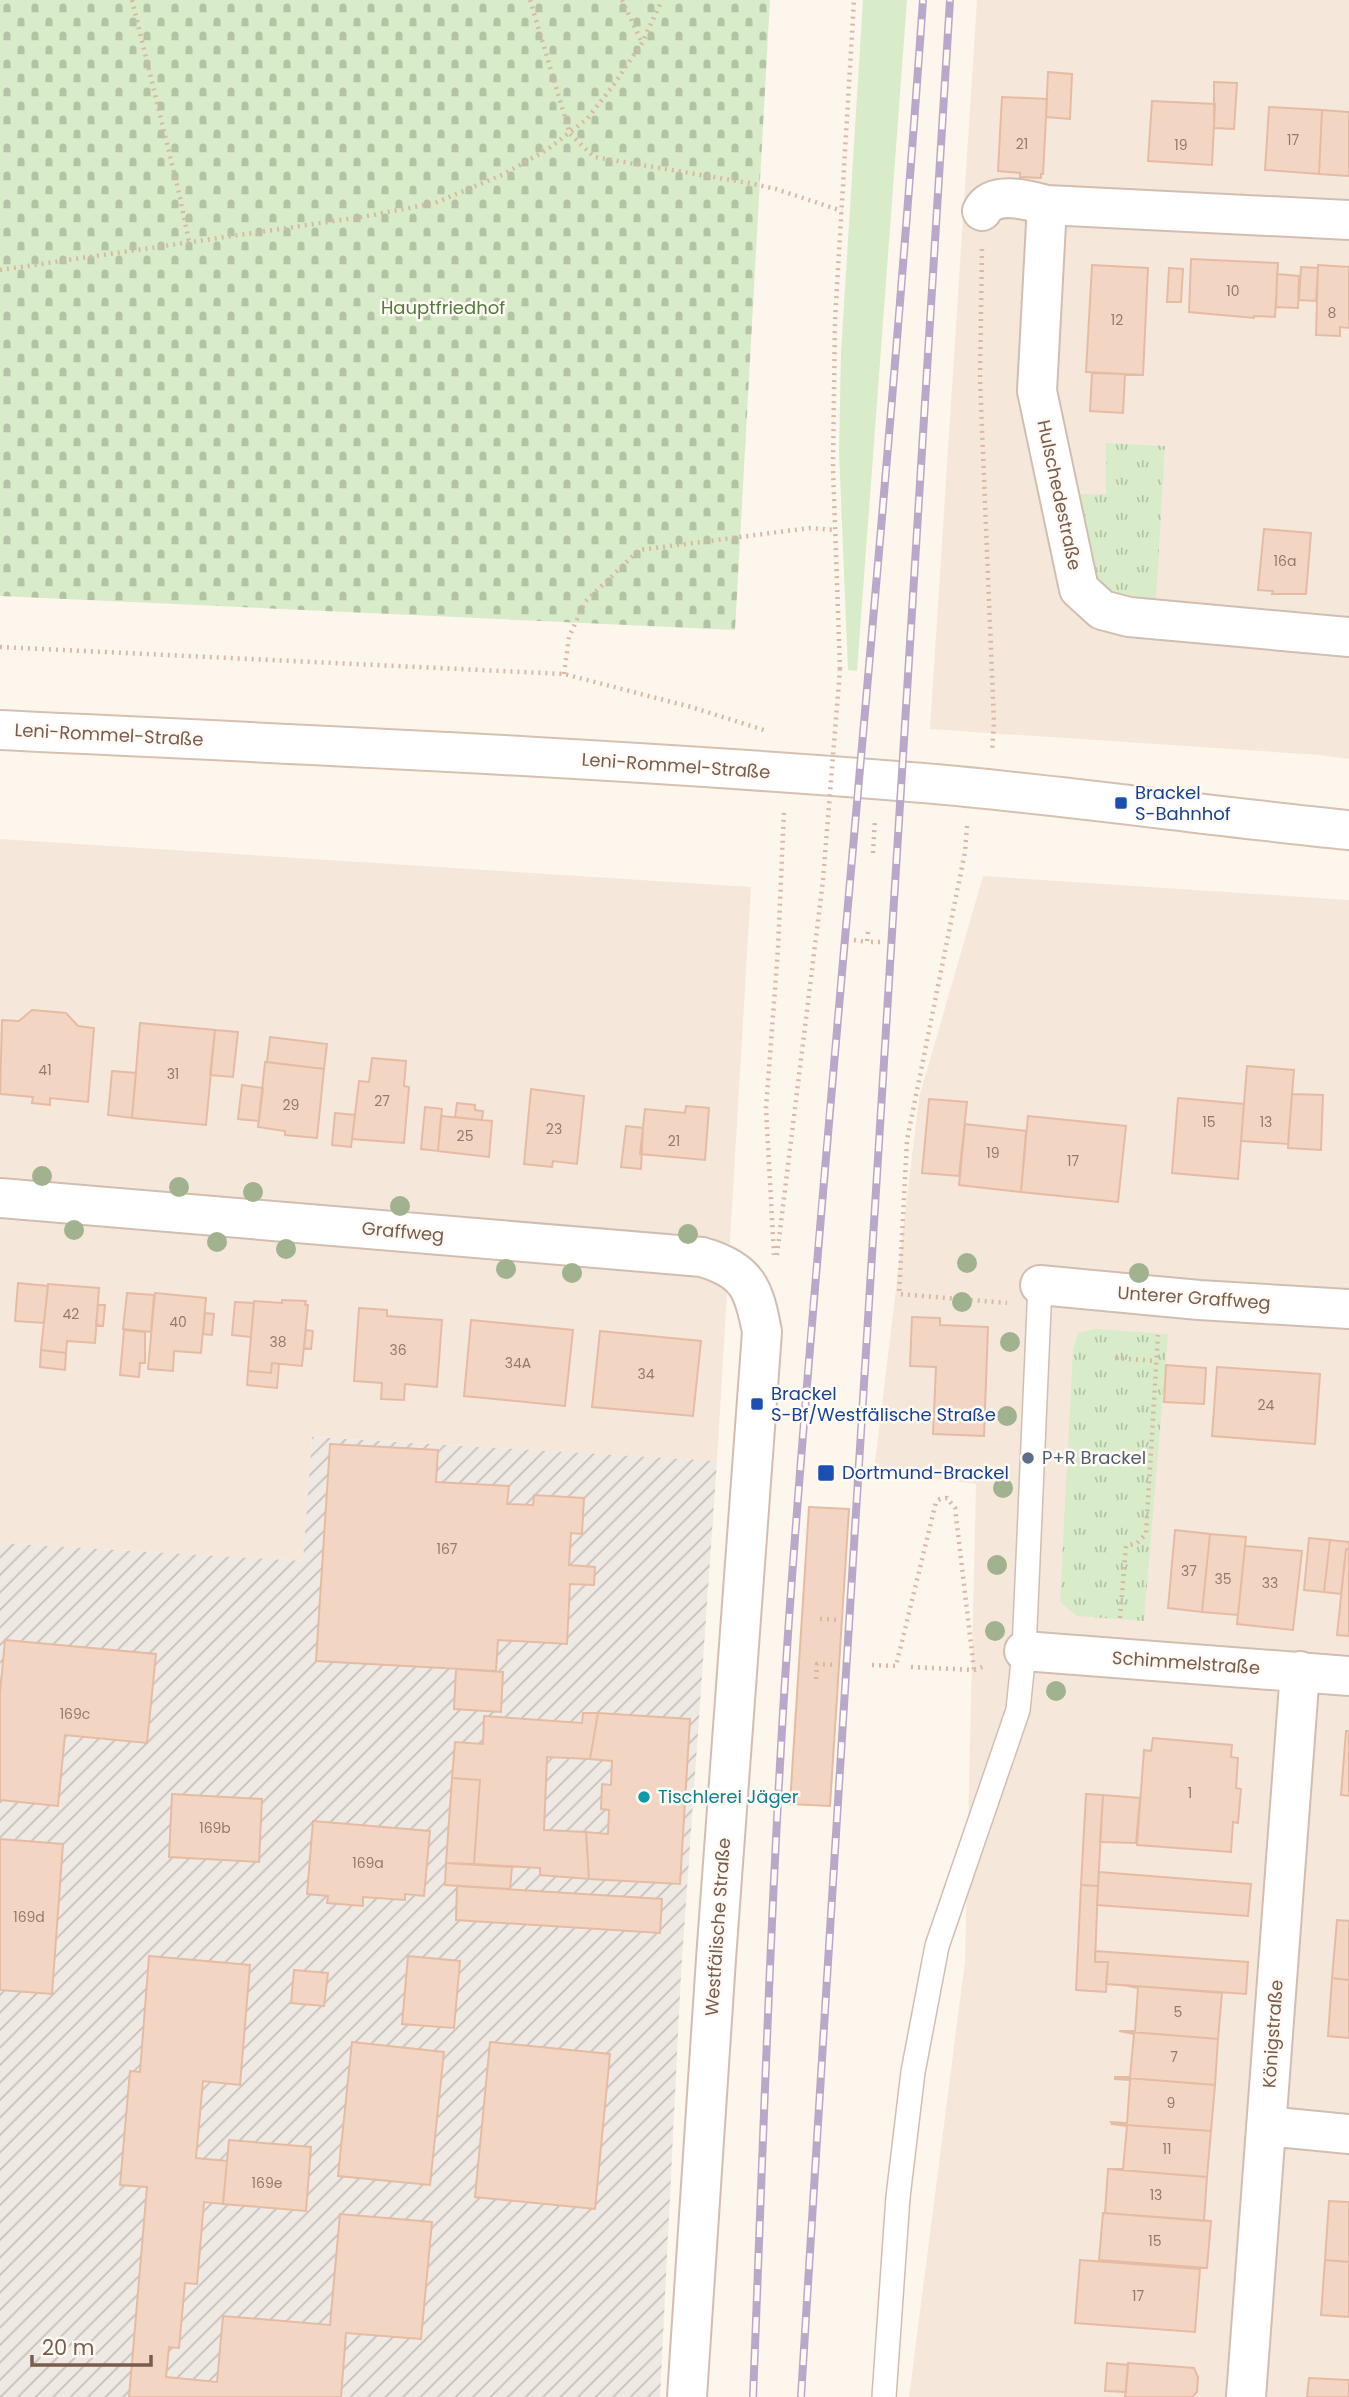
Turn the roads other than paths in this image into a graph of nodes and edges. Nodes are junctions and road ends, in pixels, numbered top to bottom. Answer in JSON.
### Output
{"nodes":[{"id":1,"x":1047,"y":205,"type":"junction"},
{"id":2,"x":982,"y":211,"type":"road end"},
{"id":3,"x":1349,"y":220,"type":"edge"},
{"id":4,"x":1349,"y":637,"type":"edge"},
{"id":5,"x":0,"y":730,"type":"edge"},
{"id":6,"x":1349,"y":830,"type":"edge"},
{"id":7,"x":0,"y":1198,"type":"edge"},
{"id":8,"x":1039,"y":1296,"type":"joint"},
{"id":9,"x":1349,"y":1309,"type":"edge"},
{"id":10,"x":762,"y":1332,"type":"joint"},
{"id":11,"x":1024,"y":1651,"type":"junction"},
{"id":12,"x":1300,"y":1671,"type":"junction"},
{"id":13,"x":1349,"y":1676,"type":"edge"},
{"id":14,"x":1266,"y":2126,"type":"junction"},
{"id":15,"x":1349,"y":2134,"type":"edge"},
{"id":16,"x":687,"y":2397,"type":"edge"},
{"id":17,"x":884,"y":2397,"type":"edge"},
{"id":18,"x":1246,"y":2397,"type":"edge"}],
"edges":[{"from":1,"to":2,"type":"street"},
{"from":1,"to":3,"type":"street"},
{"from":1,"to":4,"type":"street","name":"Hulschedestraße"},
{"from":5,"to":6,"type":"street","name":"Leni-Rommel-Straße"},
{"from":7,"to":10,"type":"street","name":"Graffweg"},
{"from":8,"to":9,"type":"street","name":"Unterer Graffweg"},
{"from":8,"to":11,"type":"lane"},
{"from":10,"to":16,"type":"street","name":"Westfälische Straße"},
{"from":11,"to":12,"type":"street","name":"Schimmelstraße"},
{"from":11,"to":17,"type":"lane"},
{"from":12,"to":13,"type":"street","name":"Schimmelstraße"},
{"from":12,"to":14,"type":"street","name":"Königstraße"},
{"from":14,"to":15,"type":"street"},
{"from":14,"to":18,"type":"street","name":"Königstraße"}]}
